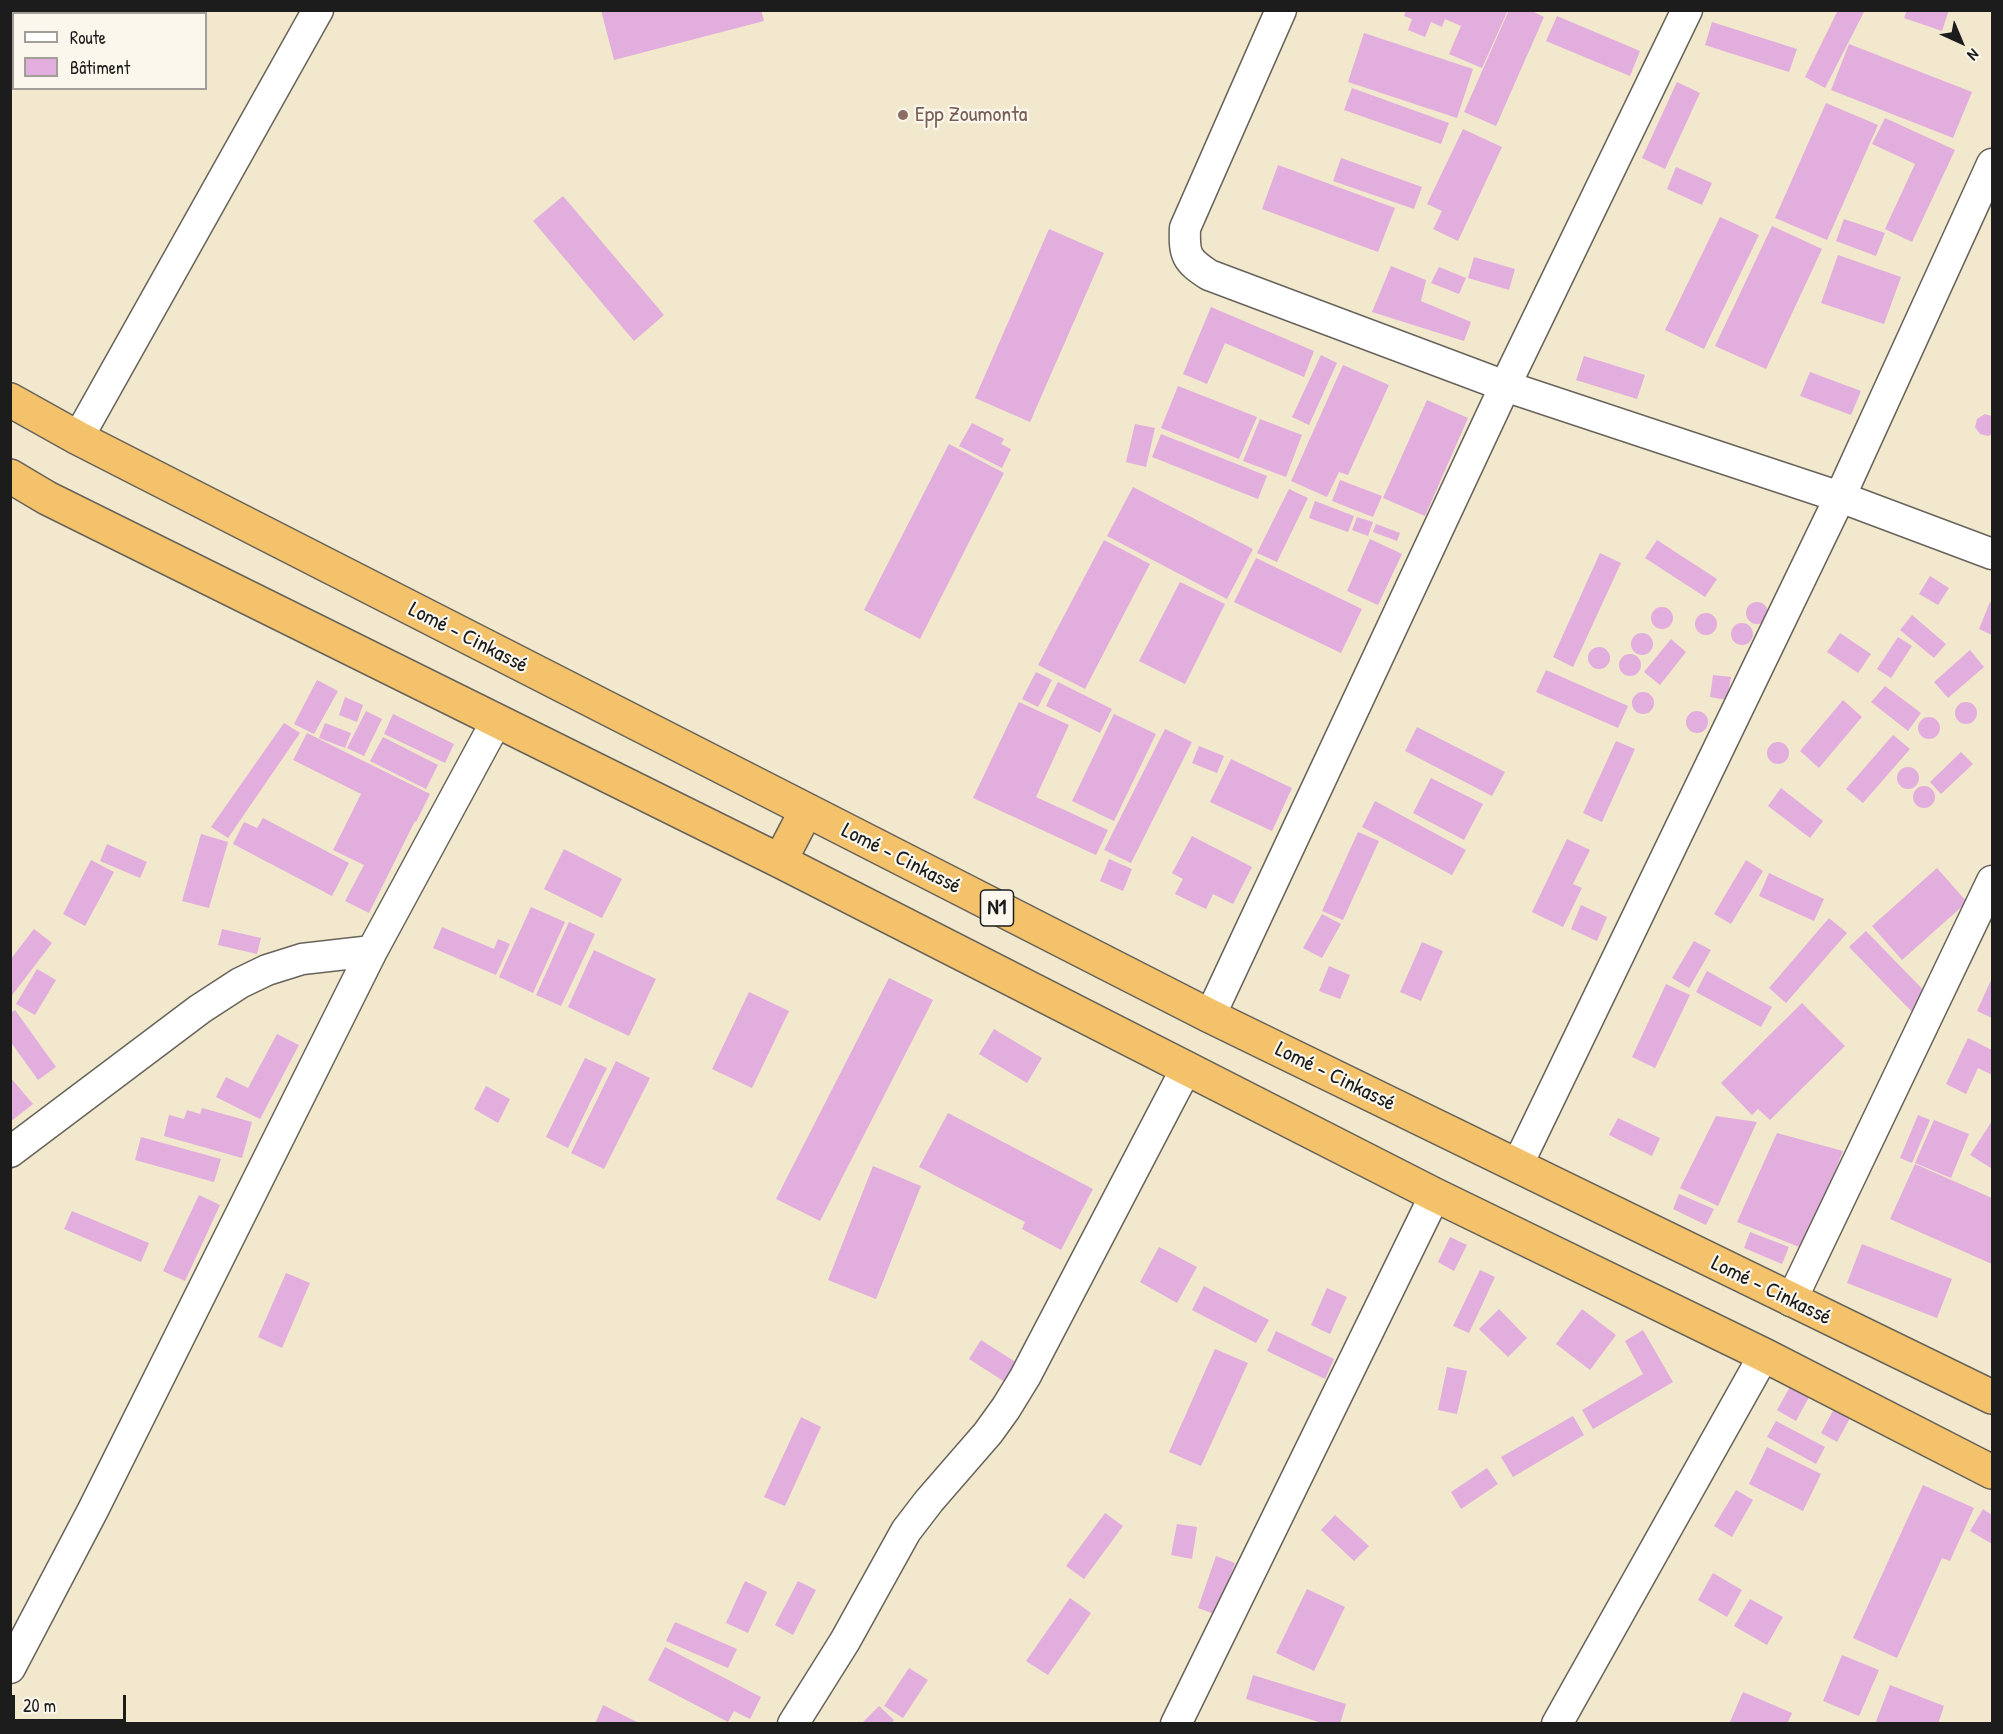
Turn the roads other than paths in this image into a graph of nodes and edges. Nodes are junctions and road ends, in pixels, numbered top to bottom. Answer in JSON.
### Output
{"nodes":[{"id":1,"x":318,"y":10,"type":"edge"},
{"id":2,"x":1281,"y":10,"type":"edge"},
{"id":3,"x":1687,"y":10,"type":"edge"},
{"id":4,"x":1992,"y":164,"type":"edge"},
{"id":5,"x":1505,"y":386,"type":"junction"},
{"id":6,"x":10,"y":400,"type":"edge"},
{"id":7,"x":78,"y":438,"type":"junction"},
{"id":8,"x":10,"y":476,"type":"edge"},
{"id":9,"x":1840,"y":497,"type":"junction"},
{"id":10,"x":1992,"y":554,"type":"edge"},
{"id":11,"x":497,"y":720,"type":"junction"},
{"id":12,"x":806,"y":811,"type":"junction"},
{"id":13,"x":780,"y":861,"type":"junction"},
{"id":14,"x":1992,"y":882,"type":"edge"},
{"id":15,"x":372,"y":951,"type":"junction"},
{"id":16,"x":1210,"y":1016,"type":"junction"},
{"id":17,"x":1187,"y":1067,"type":"junction"},
{"id":18,"x":10,"y":1152,"type":"edge"},
{"id":19,"x":1517,"y":1166,"type":"junction"},
{"id":20,"x":1436,"y":1195,"type":"junction"},
{"id":21,"x":1791,"y":1301,"type":"junction"},
{"id":22,"x":1764,"y":1355,"type":"junction"},
{"id":23,"x":1992,"y":1397,"type":"edge"},
{"id":24,"x":1992,"y":1472,"type":"edge"},
{"id":25,"x":10,"y":1668,"type":"edge"},
{"id":26,"x":793,"y":1724,"type":"edge"},
{"id":27,"x":1176,"y":1724,"type":"edge"},
{"id":28,"x":1557,"y":1724,"type":"edge"}],
"edges":[{"from":1,"to":7,"type":"street"},
{"from":2,"to":5,"type":"street"},
{"from":3,"to":5,"type":"street"},
{"from":4,"to":9,"type":"street"},
{"from":5,"to":9,"type":"street"},
{"from":5,"to":16,"type":"street"},
{"from":6,"to":7,"type":"highway","name":"Lomé - Cinkassé","number":"N1"},
{"from":7,"to":12,"type":"highway","name":"Lomé - Cinkassé","number":"N1"},
{"from":8,"to":11,"type":"highway","number":"N1"},
{"from":9,"to":10,"type":"street"},
{"from":9,"to":19,"type":"street"},
{"from":11,"to":13,"type":"highway","number":"N1"},
{"from":11,"to":15,"type":"street"},
{"from":12,"to":13,"type":"highway"},
{"from":12,"to":16,"type":"highway","name":"Lomé - Cinkassé","number":"N1"},
{"from":13,"to":17,"type":"highway","number":"N1"},
{"from":14,"to":21,"type":"street"},
{"from":15,"to":18,"type":"street"},
{"from":15,"to":25,"type":"street"},
{"from":16,"to":19,"type":"highway","name":"Lomé - Cinkassé","number":"N1"},
{"from":17,"to":20,"type":"highway","number":"N1"},
{"from":17,"to":26,"type":"street"},
{"from":19,"to":21,"type":"highway","name":"Lomé - Cinkassé","number":"N1"},
{"from":20,"to":22,"type":"highway","number":"N1"},
{"from":20,"to":27,"type":"street"},
{"from":21,"to":23,"type":"highway","name":"Lomé - Cinkassé","number":"N1"},
{"from":22,"to":24,"type":"highway","number":"N1"},
{"from":22,"to":28,"type":"street"}]}
